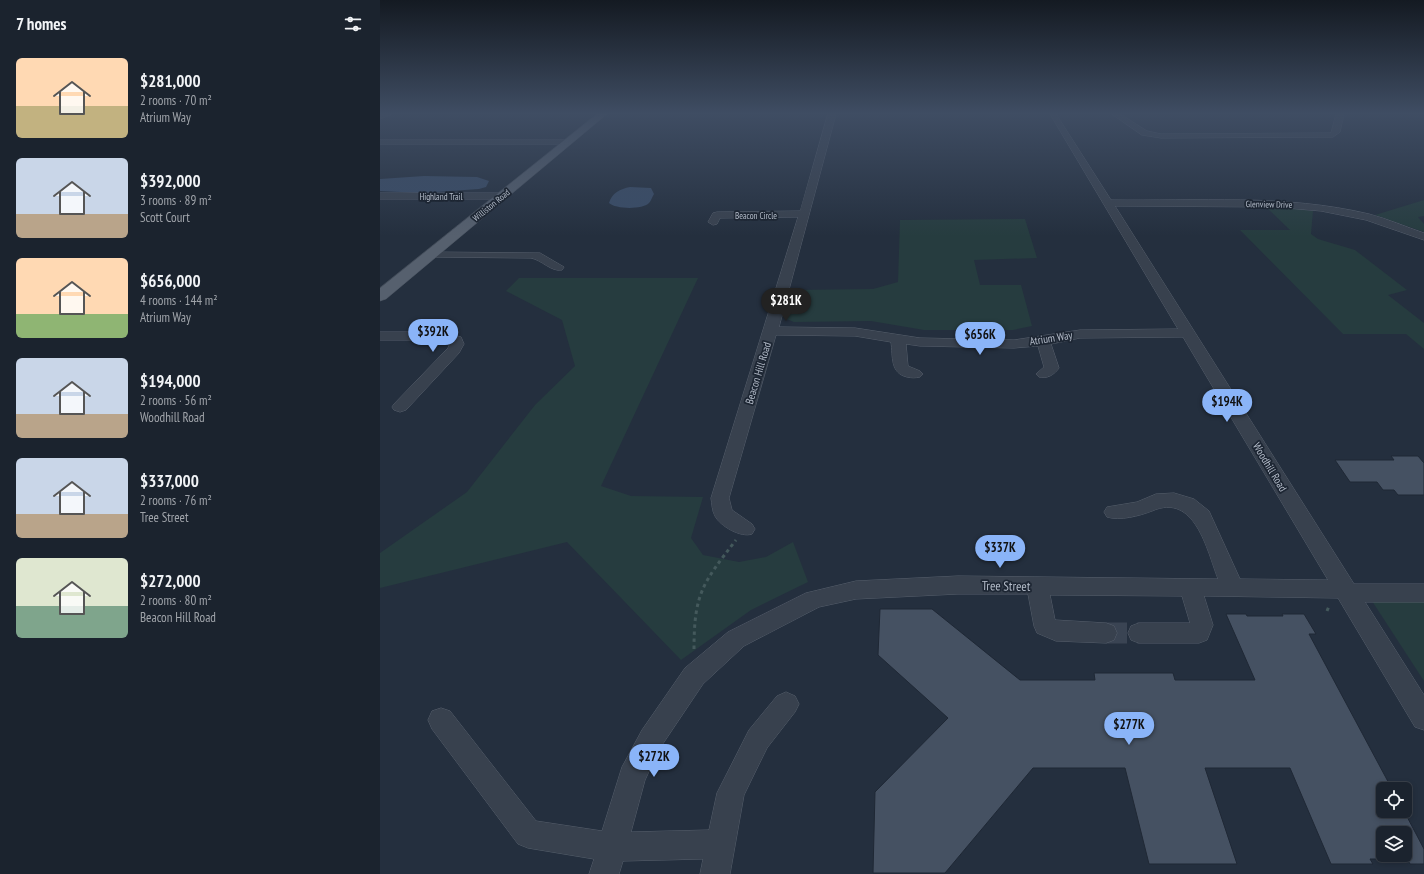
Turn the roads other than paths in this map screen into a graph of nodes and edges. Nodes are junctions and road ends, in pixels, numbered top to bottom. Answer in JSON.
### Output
{"nodes":[{"id":1,"x":552,"y":155,"type":"edge"},
{"id":2,"x":821,"y":155,"type":"edge"},
{"id":3,"x":1079,"y":155,"type":"edge"},
{"id":4,"x":380,"y":196,"type":"edge"},
{"id":5,"x":502,"y":196,"type":"junction"},
{"id":6,"x":1109,"y":203,"type":"junction"},
{"id":7,"x":804,"y":214,"type":"junction"},
{"id":8,"x":713,"y":222,"type":"dead end"},
{"id":9,"x":1424,"y":237,"type":"edge"},
{"id":10,"x":430,"y":256,"type":"junction"},
{"id":11,"x":558,"y":267,"type":"dead end"},
{"id":12,"x":380,"y":296,"type":"edge"},
{"id":13,"x":770,"y":331,"type":"junction"},
{"id":14,"x":1189,"y":333,"type":"junction"},
{"id":15,"x":380,"y":336,"type":"edge"},
{"id":16,"x":898,"y":338,"type":"junction"},
{"id":17,"x":1043,"y":341,"type":"junction"},
{"id":18,"x":915,"y":374,"type":"dead end"},
{"id":19,"x":1044,"y":374,"type":"dead end"},
{"id":20,"x":400,"y":407,"type":"dead end"},
{"id":21,"x":1114,"y":512,"type":"dead end"},
{"id":22,"x":745,"y":528,"type":"road end"},
{"id":23,"x":1038,"y":586,"type":"junction"},
{"id":24,"x":1190,"y":587,"type":"junction"},
{"id":25,"x":1233,"y":588,"type":"junction"},
{"id":26,"x":1344,"y":591,"type":"junction"},
{"id":27,"x":1424,"y":593,"type":"edge"},
{"id":28,"x":1106,"y":632,"type":"tunnel mouth"},
{"id":29,"x":1139,"y":633,"type":"tunnel mouth"},
{"id":30,"x":786,"y":704,"type":"dead end"},
{"id":31,"x":1424,"y":718,"type":"edge"},
{"id":32,"x":441,"y":720,"type":"dead end"},
{"id":33,"x":720,"y":844,"type":"junction"},
{"id":34,"x":613,"y":847,"type":"junction"},
{"id":35,"x":604,"y":874,"type":"edge"},
{"id":36,"x":715,"y":874,"type":"edge"}],
"edges":[{"from":1,"to":5,"type":"main road","name":"Williston Road"},
{"from":2,"to":7,"type":"street","name":"Beacon Hill Road"},
{"from":3,"to":6,"type":"street","name":"Woodhill Road"},
{"from":4,"to":5,"type":"street","name":"Highland Trail"},
{"from":5,"to":10,"type":"main road","name":"Williston Road"},
{"from":6,"to":9,"type":"street","name":"Glenview Drive"},
{"from":6,"to":14,"type":"street","name":"Woodhill Road"},
{"from":7,"to":8,"type":"street","name":"Beacon Circle"},
{"from":7,"to":13,"type":"street","name":"Beacon Hill Road"},
{"from":10,"to":11,"type":"street"},
{"from":10,"to":12,"type":"main road","name":"Williston Road"},
{"from":13,"to":16,"type":"street","name":"Atrium Way"},
{"from":13,"to":22,"type":"street","name":"Beacon Hill Road"},
{"from":14,"to":17,"type":"street","name":"Atrium Way"},
{"from":14,"to":26,"type":"street","name":"Woodhill Road"},
{"from":15,"to":20,"type":"street"},
{"from":16,"to":17,"type":"street","name":"Atrium Way"},
{"from":16,"to":18,"type":"street"},
{"from":17,"to":19,"type":"street"},
{"from":21,"to":25,"type":"street"},
{"from":23,"to":24,"type":"street","name":"Tree Street"},
{"from":23,"to":28,"type":"street"},
{"from":23,"to":34,"type":"street","name":"Tree Street"},
{"from":24,"to":25,"type":"street","name":"Tree Street"},
{"from":24,"to":29,"type":"street"},
{"from":25,"to":26,"type":"street","name":"Tree Street"},
{"from":26,"to":27,"type":"street","name":"Tree Street"},
{"from":26,"to":31,"type":"street","name":"Woodhill Road"},
{"from":30,"to":33,"type":"street"},
{"from":32,"to":34,"type":"street"},
{"from":33,"to":34,"type":"street"},
{"from":33,"to":36,"type":"street"},
{"from":34,"to":35,"type":"street"}]}
